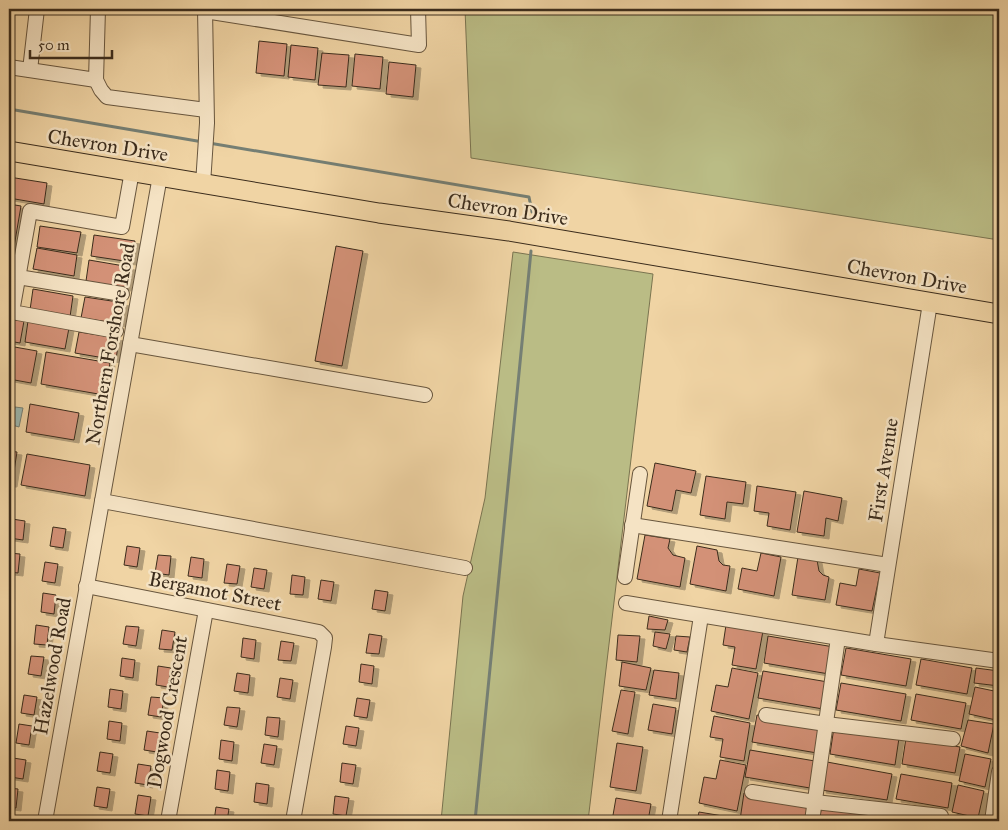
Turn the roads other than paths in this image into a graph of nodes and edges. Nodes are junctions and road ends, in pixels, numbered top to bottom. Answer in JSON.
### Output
{"nodes":[{"id":1,"x":37,"y":9,"type":"edge"},
{"id":2,"x":98,"y":9,"type":"edge"},
{"id":3,"x":418,"y":9,"type":"edge"},
{"id":4,"x":205,"y":10,"type":"edge"},
{"id":5,"x":9,"y":67,"type":"edge"},
{"id":6,"x":30,"y":70,"type":"junction"},
{"id":7,"x":96,"y":80,"type":"junction"},
{"id":8,"x":206,"y":110,"type":"junction"},
{"id":9,"x":9,"y":151,"type":"edge"},
{"id":10,"x":132,"y":172,"type":"junction"},
{"id":11,"x":160,"y":176,"type":"junction"},
{"id":12,"x":203,"y":184,"type":"junction"},
{"id":13,"x":18,"y":277,"type":"junction"},
{"id":14,"x":122,"y":294,"type":"dead end"},
{"id":15,"x":930,"y":303,"type":"junction"},
{"id":16,"x":999,"y":314,"type":"edge"},
{"id":17,"x":116,"y":331,"type":"dead end"},
{"id":18,"x":130,"y":344,"type":"junction"},
{"id":19,"x":425,"y":395,"type":"dead end"},
{"id":20,"x":640,"y":474,"type":"dead end"},
{"id":21,"x":102,"y":502,"type":"junction"},
{"id":22,"x":99,"y":518,"type":"joint"},
{"id":23,"x":632,"y":525,"type":"junction"},
{"id":24,"x":888,"y":565,"type":"junction"},
{"id":25,"x":465,"y":568,"type":"dead end"},
{"id":26,"x":625,"y":577,"type":"dead end"},
{"id":27,"x":86,"y":586,"type":"junction"},
{"id":28,"x":626,"y":603,"type":"dead end"},
{"id":29,"x":206,"y":610,"type":"junction"},
{"id":30,"x":701,"y":616,"type":"junction"},
{"id":31,"x":838,"y":638,"type":"junction"},
{"id":32,"x":876,"y":644,"type":"junction"},
{"id":33,"x":999,"y":661,"type":"edge"},
{"id":34,"x":766,"y":715,"type":"dead end"},
{"id":35,"x":826,"y":724,"type":"junction"},
{"id":36,"x":954,"y":739,"type":"dead end"},
{"id":37,"x":999,"y":772,"type":"edge"},
{"id":38,"x":752,"y":792,"type":"dead end"},
{"id":39,"x":815,"y":802,"type":"junction"},
{"id":40,"x":941,"y":816,"type":"dead end"},
{"id":41,"x":45,"y":821,"type":"edge"},
{"id":42,"x":168,"y":821,"type":"edge"},
{"id":43,"x":293,"y":821,"type":"edge"},
{"id":44,"x":669,"y":821,"type":"edge"},
{"id":45,"x":812,"y":821,"type":"edge"},
{"id":46,"x":992,"y":821,"type":"edge"}],
"edges":[{"from":1,"to":6,"type":"street"},
{"from":2,"to":7,"type":"street"},
{"from":3,"to":4,"type":"street"},
{"from":4,"to":8,"type":"street"},
{"from":5,"to":6,"type":"street"},
{"from":6,"to":7,"type":"street"},
{"from":7,"to":8,"type":"street"},
{"from":8,"to":12,"type":"street"},
{"from":9,"to":10,"type":"main road","name":"Chevron Drive"},
{"from":10,"to":11,"type":"main road","name":"Chevron Drive"},
{"from":10,"to":13,"type":"street"},
{"from":11,"to":12,"type":"main road","name":"Chevron Drive"},
{"from":11,"to":18,"type":"street","name":"Northern Forshore Road"},
{"from":12,"to":15,"type":"main road","name":"Chevron Drive"},
{"from":13,"to":14,"type":"street"},
{"from":13,"to":17,"type":"street"},
{"from":15,"to":16,"type":"main road","name":"Chevron Drive"},
{"from":15,"to":24,"type":"street","name":"First Avenue"},
{"from":18,"to":19,"type":"street"},
{"from":18,"to":21,"type":"street","name":"Northern Forshore Road"},
{"from":20,"to":23,"type":"street"},
{"from":21,"to":22,"type":"street","name":"Northern Forshore Road"},
{"from":21,"to":25,"type":"street"},
{"from":22,"to":27,"type":"street","name":"Hazelwood Road"},
{"from":23,"to":24,"type":"street"},
{"from":23,"to":26,"type":"street"},
{"from":24,"to":32,"type":"street","name":"First Avenue"},
{"from":27,"to":29,"type":"street","name":"Bergamot Street"},
{"from":27,"to":41,"type":"street","name":"Hazelwood Road"},
{"from":28,"to":30,"type":"street"},
{"from":29,"to":42,"type":"street","name":"Dogwood Crescent"},
{"from":29,"to":43,"type":"street","name":"Bergamot Street"},
{"from":30,"to":31,"type":"street"},
{"from":30,"to":44,"type":"street"},
{"from":31,"to":32,"type":"street"},
{"from":31,"to":35,"type":"street"},
{"from":32,"to":33,"type":"street"},
{"from":34,"to":35,"type":"street"},
{"from":35,"to":36,"type":"street"},
{"from":35,"to":39,"type":"street"},
{"from":37,"to":46,"type":"street"},
{"from":38,"to":39,"type":"street"},
{"from":39,"to":40,"type":"street"},
{"from":39,"to":45,"type":"street"}]}
